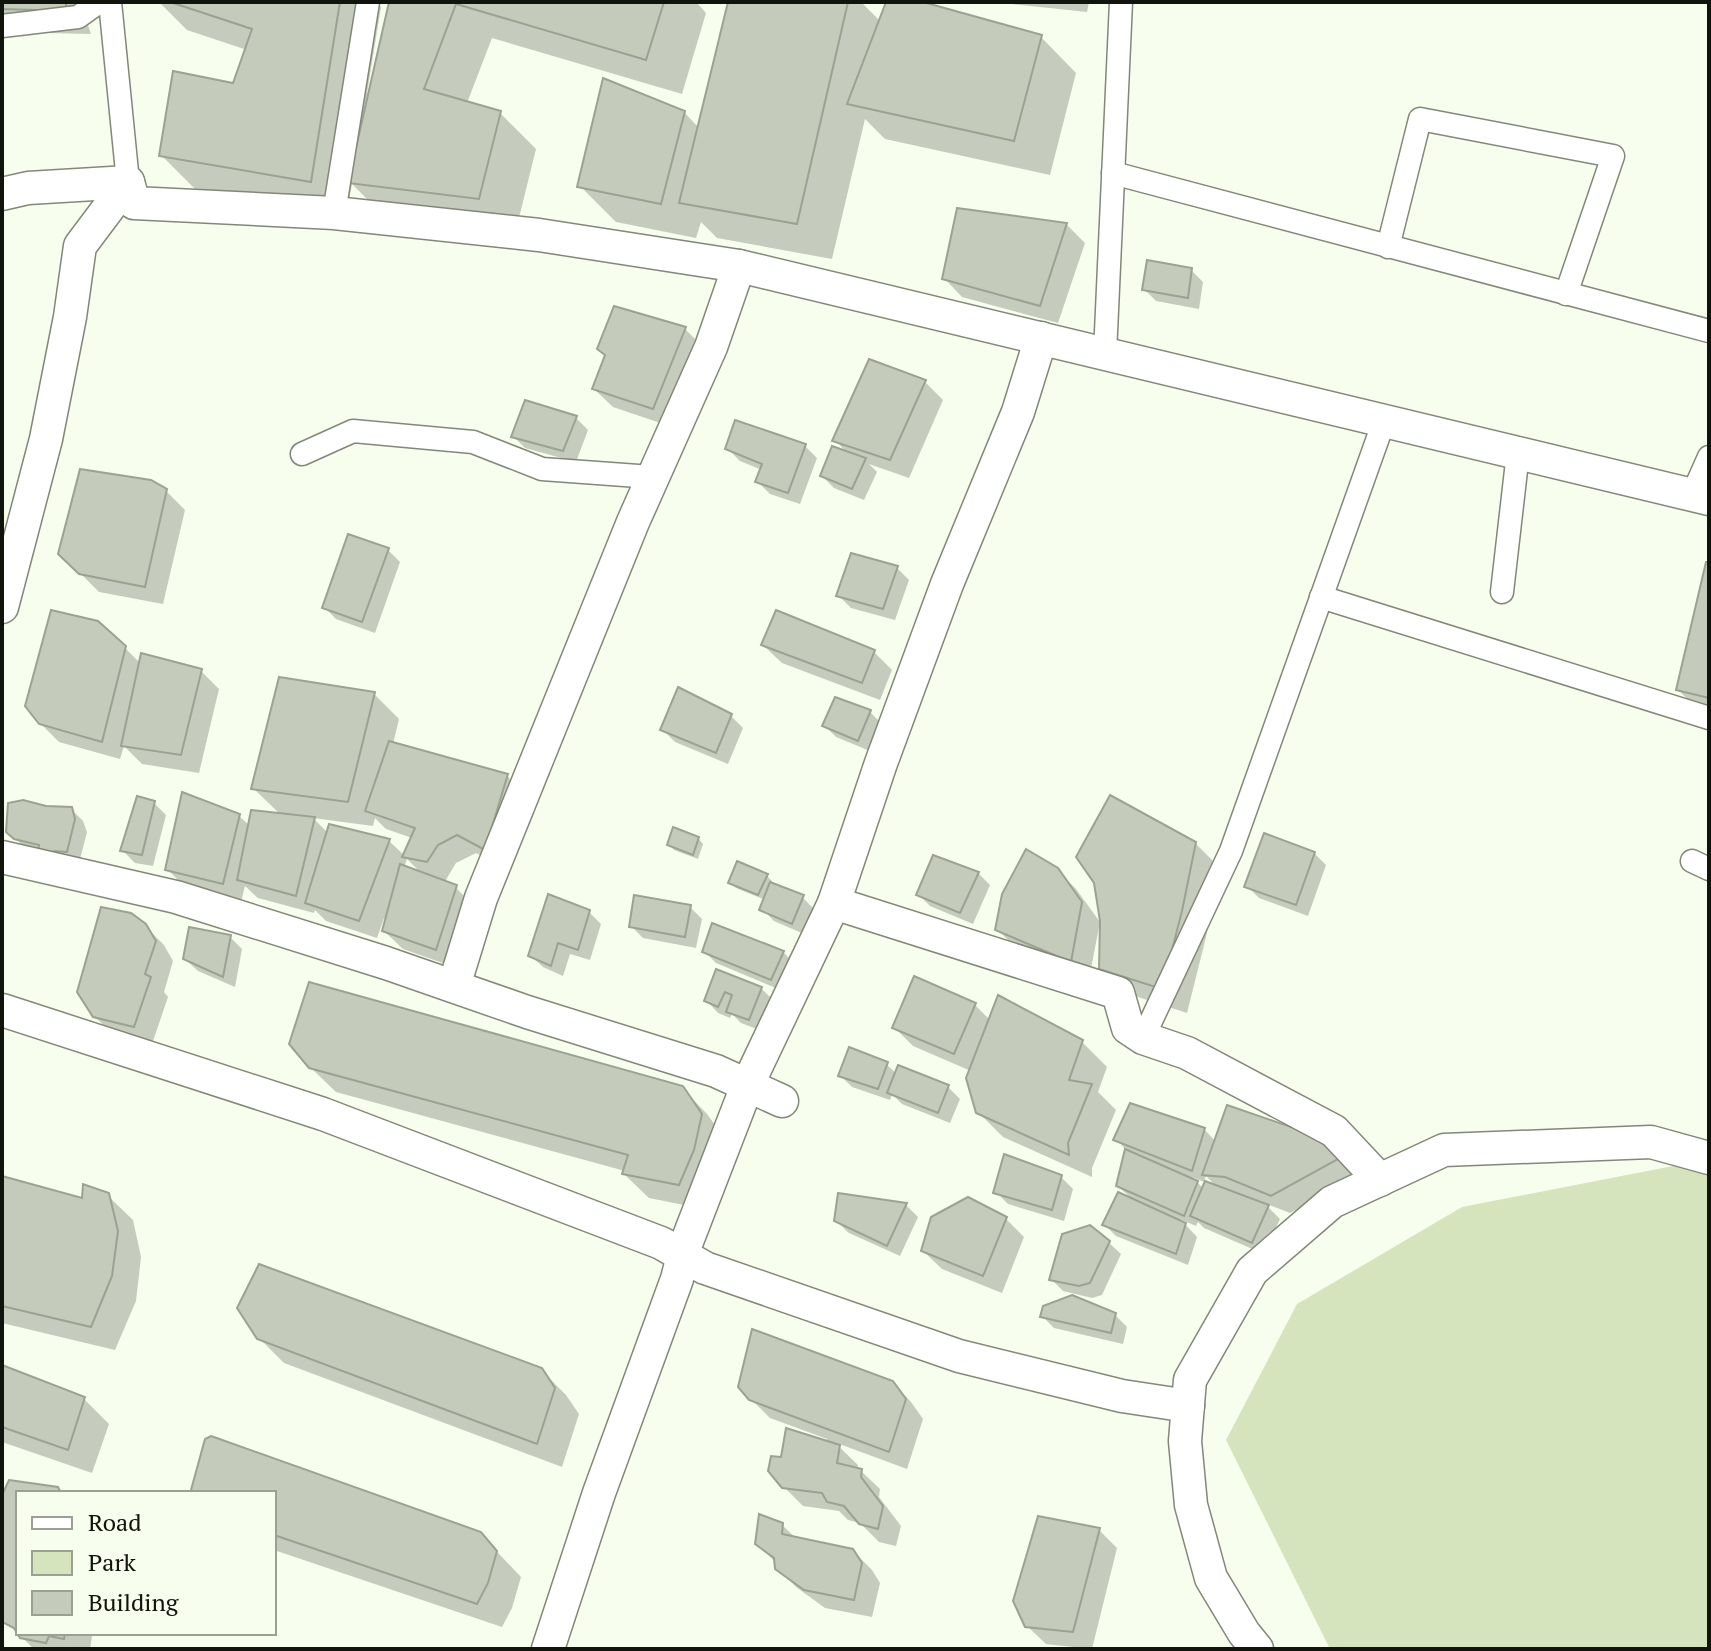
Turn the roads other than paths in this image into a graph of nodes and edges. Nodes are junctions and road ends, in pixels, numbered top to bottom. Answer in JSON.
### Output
{"nodes":[{"id":1,"x":99,"y":2,"type":"edge"},
{"id":2,"x":110,"y":2,"type":"edge"},
{"id":3,"x":368,"y":2,"type":"edge"},
{"id":4,"x":1121,"y":2,"type":"edge"},
{"id":5,"x":2,"y":26,"type":"edge"},
{"id":6,"x":1113,"y":173,"type":"junction"},
{"id":7,"x":128,"y":182,"type":"junction"},
{"id":8,"x":2,"y":194,"type":"edge"},
{"id":9,"x":334,"y":213,"type":"junction"},
{"id":10,"x":1388,"y":247,"type":"junction"},
{"id":11,"x":739,"y":266,"type":"junction"},
{"id":12,"x":1566,"y":294,"type":"junction"},
{"id":13,"x":1709,"y":331,"type":"edge"},
{"id":14,"x":1041,"y":338,"type":"junction"},
{"id":15,"x":1105,"y":354,"type":"junction"},
{"id":16,"x":1384,"y":421,"type":"junction"},
{"id":17,"x":1518,"y":453,"type":"junction"},
{"id":18,"x":302,"y":454,"type":"dead end"},
{"id":19,"x":1709,"y":457,"type":"edge"},
{"id":20,"x":652,"y":477,"type":"junction"},
{"id":21,"x":1701,"y":497,"type":"edge"},
{"id":22,"x":1502,"y":592,"type":"dead end"},
{"id":23,"x":1321,"y":597,"type":"junction"},
{"id":24,"x":2,"y":607,"type":"edge"},
{"id":25,"x":1709,"y":718,"type":"edge"},
{"id":26,"x":2,"y":857,"type":"edge"},
{"id":27,"x":834,"y":903,"type":"junction"},
{"id":28,"x":454,"y":986,"type":"junction"},
{"id":29,"x":2,"y":1010,"type":"edge"},
{"id":30,"x":1143,"y":1038,"type":"junction"},
{"id":31,"x":747,"y":1086,"type":"junction"},
{"id":32,"x":782,"y":1101,"type":"dead end"},
{"id":33,"x":1709,"y":1158,"type":"edge"},
{"id":34,"x":1380,"y":1180,"type":"junction"},
{"id":35,"x":683,"y":1255,"type":"junction"},
{"id":36,"x":1188,"y":1406,"type":"junction"},
{"id":37,"x":548,"y":1649,"type":"edge"},
{"id":38,"x":1257,"y":1649,"type":"edge"}],
"edges":[{"from":1,"to":5,"type":"street"},
{"from":2,"to":7,"type":"street"},
{"from":3,"to":9,"type":"street"},
{"from":4,"to":6,"type":"street"},
{"from":6,"to":10,"type":"street"},
{"from":6,"to":15,"type":"street"},
{"from":7,"to":8,"type":"street"},
{"from":7,"to":9,"type":"street"},
{"from":7,"to":24,"type":"street"},
{"from":9,"to":11,"type":"street"},
{"from":10,"to":12,"type":"street"},
{"from":10,"to":12,"type":"street"},
{"from":11,"to":14,"type":"street"},
{"from":11,"to":20,"type":"street"},
{"from":12,"to":13,"type":"street"},
{"from":14,"to":15,"type":"street"},
{"from":14,"to":27,"type":"street"},
{"from":15,"to":16,"type":"street"},
{"from":16,"to":17,"type":"street"},
{"from":16,"to":23,"type":"street"},
{"from":17,"to":21,"type":"street"},
{"from":17,"to":22,"type":"street"},
{"from":18,"to":20,"type":"street"},
{"from":19,"to":21,"type":"street"},
{"from":20,"to":28,"type":"street"},
{"from":23,"to":25,"type":"street"},
{"from":23,"to":30,"type":"street"},
{"from":26,"to":28,"type":"street"},
{"from":27,"to":30,"type":"street"},
{"from":27,"to":31,"type":"street"},
{"from":28,"to":31,"type":"street"},
{"from":29,"to":35,"type":"street"},
{"from":30,"to":34,"type":"street"},
{"from":31,"to":32,"type":"street"},
{"from":31,"to":35,"type":"street"},
{"from":33,"to":34,"type":"street"},
{"from":34,"to":36,"type":"street"},
{"from":35,"to":36,"type":"street"},
{"from":35,"to":37,"type":"street"},
{"from":36,"to":38,"type":"street"}]}
